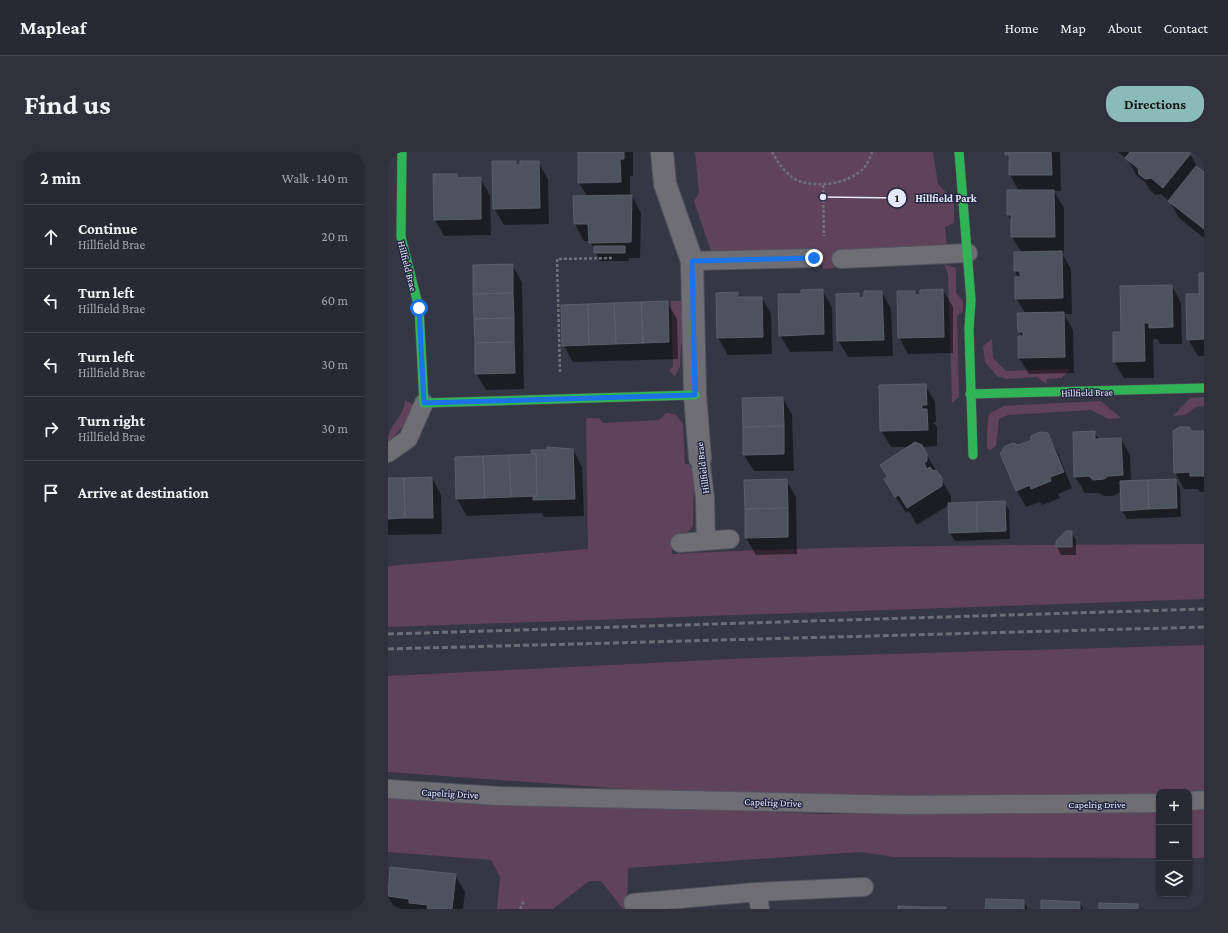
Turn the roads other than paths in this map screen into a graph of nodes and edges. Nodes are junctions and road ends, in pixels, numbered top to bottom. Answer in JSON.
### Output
{"nodes":[{"id":1,"x":402,"y":152,"type":"edge"},
{"id":2,"x":662,"y":152,"type":"edge"},
{"id":3,"x":959,"y":152,"type":"edge"},
{"id":4,"x":968,"y":253,"type":"junction"},
{"id":5,"x":814,"y":258,"type":"dead end"},
{"id":6,"x":841,"y":259,"type":"dead end"},
{"id":7,"x":692,"y":261,"type":"junction"},
{"id":8,"x":1204,"y":388,"type":"edge"},
{"id":9,"x":970,"y":394,"type":"junction"},
{"id":10,"x":695,"y":395,"type":"junction"},
{"id":11,"x":424,"y":403,"type":"junction"},
{"id":12,"x":388,"y":453,"type":"edge"},
{"id":13,"x":973,"y":455,"type":"dead end"},
{"id":14,"x":700,"y":458,"type":"joint"},
{"id":15,"x":730,"y":539,"type":"dead end"},
{"id":16,"x":706,"y":541,"type":"junction"},
{"id":17,"x":680,"y":543,"type":"dead end"},
{"id":18,"x":388,"y":789,"type":"edge"},
{"id":19,"x":1204,"y":800,"type":"edge"},
{"id":20,"x":1192,"y":801,"type":"edge"},
{"id":21,"x":1156,"y":803,"type":"edge"},
{"id":22,"x":864,"y":887,"type":"dead end"},
{"id":23,"x":759,"y":900,"type":"edge"},
{"id":24,"x":633,"y":903,"type":"dead end"}],
"edges":[{"from":1,"to":11,"type":"street","name":"Hillfield Brae"},
{"from":2,"to":7,"type":"street","name":"Hillfield Brae"},
{"from":3,"to":4,"type":"street"},
{"from":4,"to":6,"type":"lane"},
{"from":4,"to":9,"type":"street"},
{"from":5,"to":7,"type":"lane"},
{"from":7,"to":10,"type":"street","name":"Hillfield Brae"},
{"from":8,"to":9,"type":"street","name":"Hillfield Brae"},
{"from":9,"to":13,"type":"street"},
{"from":10,"to":11,"type":"street"},
{"from":10,"to":14,"type":"street","name":"Hillfield Brae"},
{"from":11,"to":12,"type":"lane","name":"Hillfield Brae"},
{"from":14,"to":16,"type":"lane","name":"Hillfield Brae"},
{"from":15,"to":16,"type":"lane"},
{"from":16,"to":17,"type":"lane"},
{"from":18,"to":21,"type":"lane","name":"Capelrig Drive"},
{"from":19,"to":20,"type":"lane"},
{"from":22,"to":23,"type":"lane"},
{"from":23,"to":24,"type":"lane"}]}
